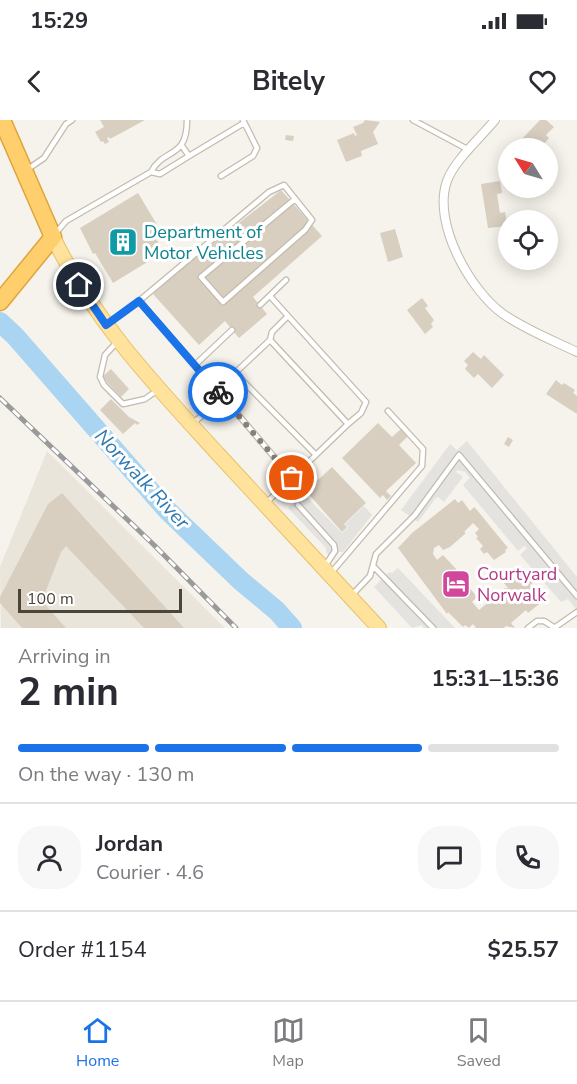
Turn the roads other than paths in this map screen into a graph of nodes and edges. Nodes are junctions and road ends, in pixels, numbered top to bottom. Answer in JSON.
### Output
{"nodes":[{"id":1,"x":2,"y":120,"type":"edge"},
{"id":2,"x":72,"y":120,"type":"edge"},
{"id":3,"x":187,"y":120,"type":"edge"},
{"id":4,"x":413,"y":120,"type":"edge"},
{"id":5,"x":495,"y":120,"type":"edge"},
{"id":6,"x":243,"y":122,"type":"edge"},
{"id":7,"x":182,"y":146,"type":"junction"},
{"id":8,"x":469,"y":150,"type":"junction"},
{"id":9,"x":189,"y":156,"type":"junction"},
{"id":10,"x":24,"y":172,"type":"junction"},
{"id":11,"x":151,"y":172,"type":"junction"},
{"id":12,"x":221,"y":176,"type":"dead end"},
{"id":13,"x":295,"y":199,"type":"junction"},
{"id":14,"x":53,"y":237,"type":"junction"},
{"id":15,"x":286,"y":280,"type":"dead end"},
{"id":16,"x":270,"y":296,"type":"junction"},
{"id":17,"x":139,"y":301,"type":"junction"},
{"id":18,"x":0,"y":302,"type":"edge"},
{"id":19,"x":260,"y":305,"type":"dead end"},
{"id":20,"x":288,"y":316,"type":"junction"},
{"id":21,"x":106,"y":325,"type":"junction"},
{"id":22,"x":232,"y":330,"type":"dead end"},
{"id":23,"x":270,"y":340,"type":"junction"},
{"id":24,"x":118,"y":341,"type":"junction"},
{"id":25,"x":577,"y":352,"type":"edge"},
{"id":26,"x":195,"y":365,"type":"junction"},
{"id":27,"x":159,"y":389,"type":"junction"},
{"id":28,"x":224,"y":398,"type":"junction"},
{"id":29,"x":388,"y":411,"type":"dead end"},
{"id":30,"x":348,"y":424,"type":"junction"},
{"id":31,"x":191,"y":425,"type":"junction"},
{"id":32,"x":315,"y":454,"type":"junction"},
{"id":33,"x":292,"y":478,"type":"junction"},
{"id":34,"x":265,"y":504,"type":"junction"},
{"id":35,"x":298,"y":505,"type":"dead end"},
{"id":36,"x":374,"y":567,"type":"junction"},
{"id":37,"x":327,"y":572,"type":"junction"},
{"id":38,"x":577,"y":596,"type":"edge"},
{"id":39,"x":350,"y":597,"type":"junction"},
{"id":40,"x":577,"y":612,"type":"edge"},
{"id":41,"x":379,"y":628,"type":"edge"},
{"id":42,"x":433,"y":628,"type":"edge"},
{"id":43,"x":528,"y":628,"type":"edge"},
{"id":44,"x":554,"y":628,"type":"edge"}],
"edges":[{"from":1,"to":10,"type":"highway"},
{"from":2,"to":10,"type":"lane"},
{"from":3,"to":7,"type":"lane"},
{"from":4,"to":8,"type":"lane"},
{"from":5,"to":8,"type":"street"},
{"from":6,"to":9,"type":"lane"},
{"from":6,"to":12,"type":"lane"},
{"from":7,"to":9,"type":"lane"},
{"from":7,"to":11,"type":"lane"},
{"from":8,"to":25,"type":"street"},
{"from":9,"to":11,"type":"lane"},
{"from":10,"to":14,"type":"highway"},
{"from":11,"to":14,"type":"lane"},
{"from":13,"to":13,"type":"lane"},
{"from":13,"to":17,"type":"lane"},
{"from":14,"to":18,"type":"highway"},
{"from":14,"to":21,"type":"main road"},
{"from":15,"to":16,"type":"lane"},
{"from":16,"to":19,"type":"lane"},
{"from":16,"to":20,"type":"lane"},
{"from":17,"to":21,"type":"lane"},
{"from":17,"to":26,"type":"lane"},
{"from":20,"to":23,"type":"lane"},
{"from":20,"to":30,"type":"lane"},
{"from":21,"to":24,"type":"main road"},
{"from":22,"to":26,"type":"lane"},
{"from":23,"to":30,"type":"lane"},
{"from":23,"to":32,"type":"lane"},
{"from":24,"to":27,"type":"main road"},
{"from":24,"to":27,"type":"lane"},
{"from":26,"to":28,"type":"lane"},
{"from":27,"to":31,"type":"main road"},
{"from":28,"to":31,"type":"lane"},
{"from":28,"to":33,"type":"lane"},
{"from":29,"to":37,"type":"lane"},
{"from":30,"to":32,"type":"lane"},
{"from":31,"to":34,"type":"main road"},
{"from":32,"to":33,"type":"lane"},
{"from":33,"to":34,"type":"lane"},
{"from":34,"to":37,"type":"main road"},
{"from":35,"to":37,"type":"lane"},
{"from":36,"to":38,"type":"lane"},
{"from":36,"to":39,"type":"lane"},
{"from":36,"to":42,"type":"lane"},
{"from":37,"to":39,"type":"main road"},
{"from":39,"to":41,"type":"main road"},
{"from":40,"to":44,"type":"lane"},
{"from":43,"to":44,"type":"lane"}]}
